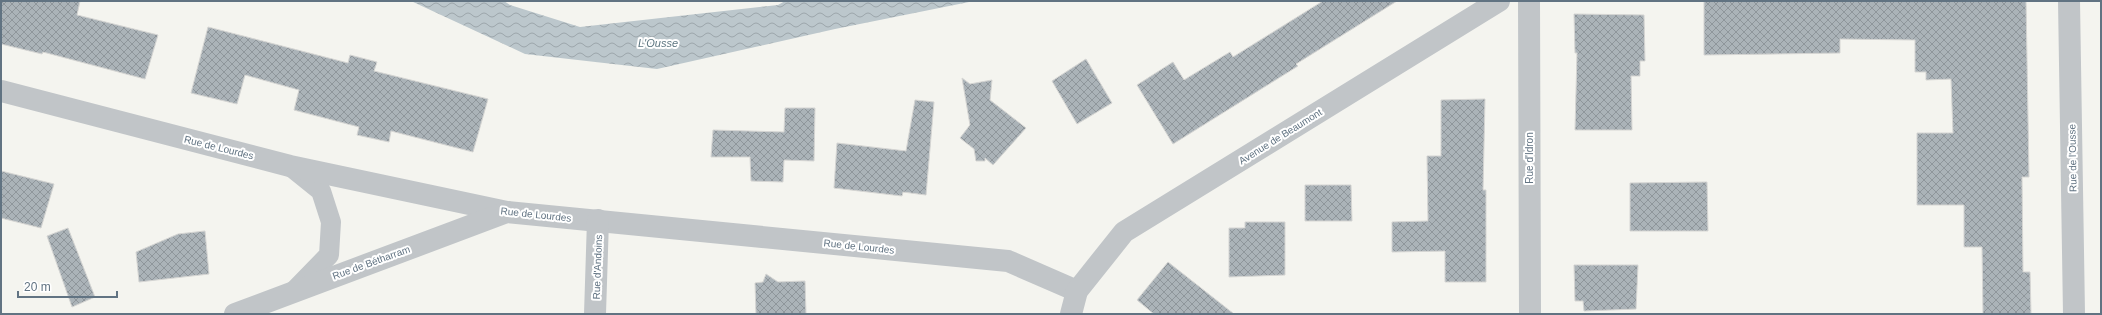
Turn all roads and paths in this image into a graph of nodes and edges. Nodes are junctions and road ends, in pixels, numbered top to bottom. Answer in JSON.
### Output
{"nodes":[{"id":1,"x":1499,"y":1,"type":"edge"},
{"id":2,"x":1528,"y":1,"type":"edge"},
{"id":3,"x":2070,"y":1,"type":"edge"},
{"id":4,"x":1,"y":91,"type":"edge"},
{"id":5,"x":290,"y":166,"type":"junction"},
{"id":6,"x":507,"y":212,"type":"junction"},
{"id":7,"x":598,"y":220,"type":"junction"},
{"id":8,"x":294,"y":290,"type":"junction"},
{"id":9,"x":1077,"y":291,"type":"junction"},
{"id":10,"x":235,"y":314,"type":"edge"},
{"id":11,"x":596,"y":314,"type":"edge"},
{"id":12,"x":1071,"y":314,"type":"edge"},
{"id":13,"x":1530,"y":314,"type":"edge"},
{"id":14,"x":2074,"y":314,"type":"edge"}],
"edges":[{"from":1,"to":9,"type":"street","name":"Avenue de Beaumont"},
{"from":2,"to":13,"type":"street","name":"Rue d'Idron"},
{"from":3,"to":14,"type":"street","name":"Rue de l'Ousse"},
{"from":4,"to":5,"type":"street","name":"Rue de Lourdes"},
{"from":5,"to":6,"type":"street","name":"Rue de Lourdes"},
{"from":5,"to":8,"type":"lane"},
{"from":6,"to":7,"type":"street","name":"Rue de Lourdes"},
{"from":6,"to":8,"type":"street","name":"Rue de Bétharram"},
{"from":7,"to":9,"type":"street","name":"Rue de Lourdes"},
{"from":7,"to":11,"type":"street","name":"Rue d'Andoins"},
{"from":8,"to":10,"type":"street","name":"Rue de Bétharram"},
{"from":9,"to":12,"type":"street"}]}
